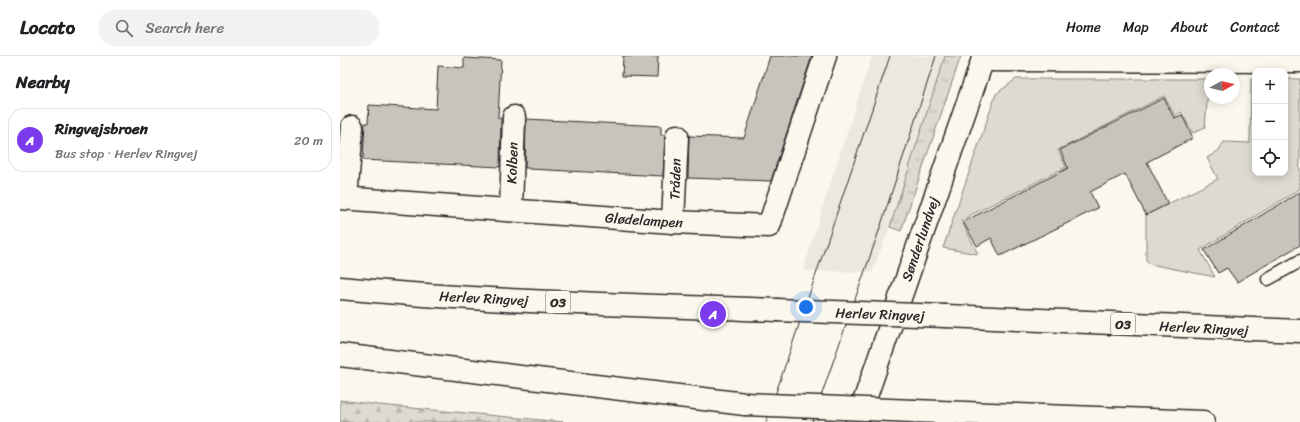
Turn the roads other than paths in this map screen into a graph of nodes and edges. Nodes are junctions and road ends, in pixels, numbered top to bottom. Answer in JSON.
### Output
{"nodes":[{"id":1,"x":825,"y":56,"type":"edge"},
{"id":2,"x":983,"y":58,"type":"edge"},
{"id":3,"x":1300,"y":61,"type":"edge"},
{"id":4,"x":514,"y":117,"type":"dead end"},
{"id":5,"x":352,"y":126,"type":"dead end"},
{"id":6,"x":677,"y":136,"type":"dead end"},
{"id":7,"x":343,"y":198,"type":"edge"},
{"id":8,"x":511,"y":210,"type":"junction"},
{"id":9,"x":673,"y":222,"type":"junction"},
{"id":10,"x":1300,"y":261,"type":"edge"},
{"id":11,"x":1268,"y":279,"type":"dead end"},
{"id":12,"x":340,"y":288,"type":"edge"},
{"id":13,"x":1300,"y":331,"type":"edge"},
{"id":14,"x":340,"y":355,"type":"edge"},
{"id":15,"x":857,"y":422,"type":"edge"},
{"id":16,"x":1203,"y":422,"type":"edge"}],
"edges":[{"from":1,"to":9,"type":"main road","name":"Glødelampen"},
{"from":2,"to":3,"type":"main road"},
{"from":2,"to":15,"type":"main road","name":"Sønderlundvej"},
{"from":4,"to":8,"type":"main road","name":"Kolben"},
{"from":5,"to":7,"type":"main road"},
{"from":6,"to":9,"type":"main road","name":"Tråden"},
{"from":7,"to":8,"type":"main road","name":"Glødelampen"},
{"from":8,"to":9,"type":"main road","name":"Glødelampen"},
{"from":10,"to":11,"type":"lane"},
{"from":12,"to":13,"type":"main road","name":"Herlev Ringvej","number":"O3","bridge":true},
{"from":14,"to":16,"type":"main road","bridge":true}]}
